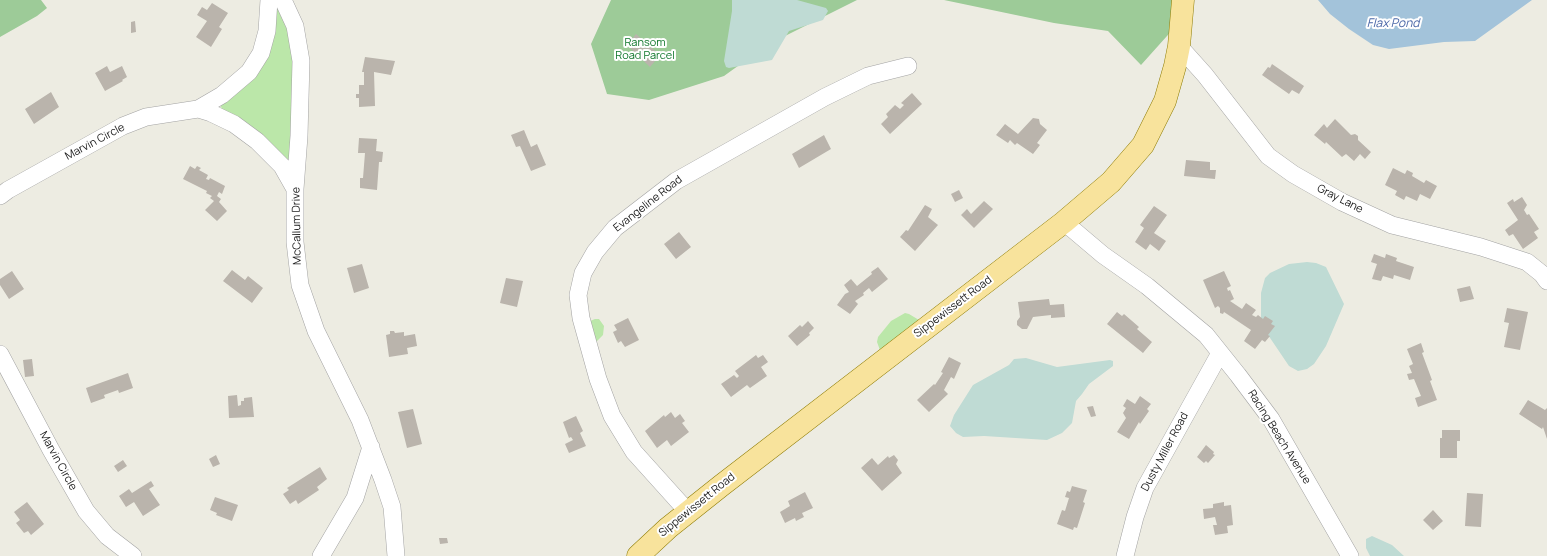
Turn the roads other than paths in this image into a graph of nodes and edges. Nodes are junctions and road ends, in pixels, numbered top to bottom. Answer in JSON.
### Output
{"nodes":[{"id":1,"x":269,"y":0,"type":"edge"},
{"id":2,"x":283,"y":0,"type":"edge"},
{"id":3,"x":1182,"y":0,"type":"edge"},
{"id":4,"x":1179,"y":46,"type":"junction"},
{"id":5,"x":908,"y":66,"type":"dead end"},
{"id":6,"x":198,"y":109,"type":"junction"},
{"id":7,"x":295,"y":189,"type":"junction"},
{"id":8,"x":0,"y":196,"type":"edge"},
{"id":9,"x":1064,"y":222,"type":"junction"},
{"id":10,"x":1547,"y":281,"type":"edge"},
{"id":11,"x":1220,"y":353,"type":"junction"},
{"id":12,"x":0,"y":354,"type":"edge"},
{"id":13,"x":370,"y":447,"type":"junction"},
{"id":14,"x":688,"y":512,"type":"junction"},
{"id":15,"x":132,"y":556,"type":"edge"},
{"id":16,"x":321,"y":556,"type":"edge"},
{"id":17,"x":396,"y":556,"type":"edge"},
{"id":18,"x":638,"y":556,"type":"edge"},
{"id":19,"x":1125,"y":556,"type":"edge"},
{"id":20,"x":1350,"y":556,"type":"edge"}],
"edges":[{"from":1,"to":6,"type":"street","name":"Marvin Circle"},
{"from":2,"to":7,"type":"street","name":"McCallum Drive"},
{"from":3,"to":4,"type":"main road","name":"Sippewissett Road"},
{"from":4,"to":9,"type":"main road","name":"Sippewissett Road"},
{"from":4,"to":10,"type":"street","name":"Gray Lane"},
{"from":5,"to":14,"type":"street","name":"Evangeline Road"},
{"from":6,"to":7,"type":"street","name":"Marvin Circle"},
{"from":6,"to":8,"type":"street","name":"Marvin Circle"},
{"from":7,"to":13,"type":"street","name":"McCallum Drive"},
{"from":9,"to":11,"type":"street","name":"Racing Beach Avenue"},
{"from":9,"to":14,"type":"main road","name":"Sippewissett Road"},
{"from":11,"to":19,"type":"street","name":"Dusty Miller Road"},
{"from":11,"to":20,"type":"street","name":"Racing Beach Avenue"},
{"from":12,"to":15,"type":"street","name":"Marvin Circle"},
{"from":13,"to":16,"type":"street"},
{"from":13,"to":17,"type":"street","name":"McCallum Drive"},
{"from":14,"to":18,"type":"main road","name":"Sippewissett Road"}]}
